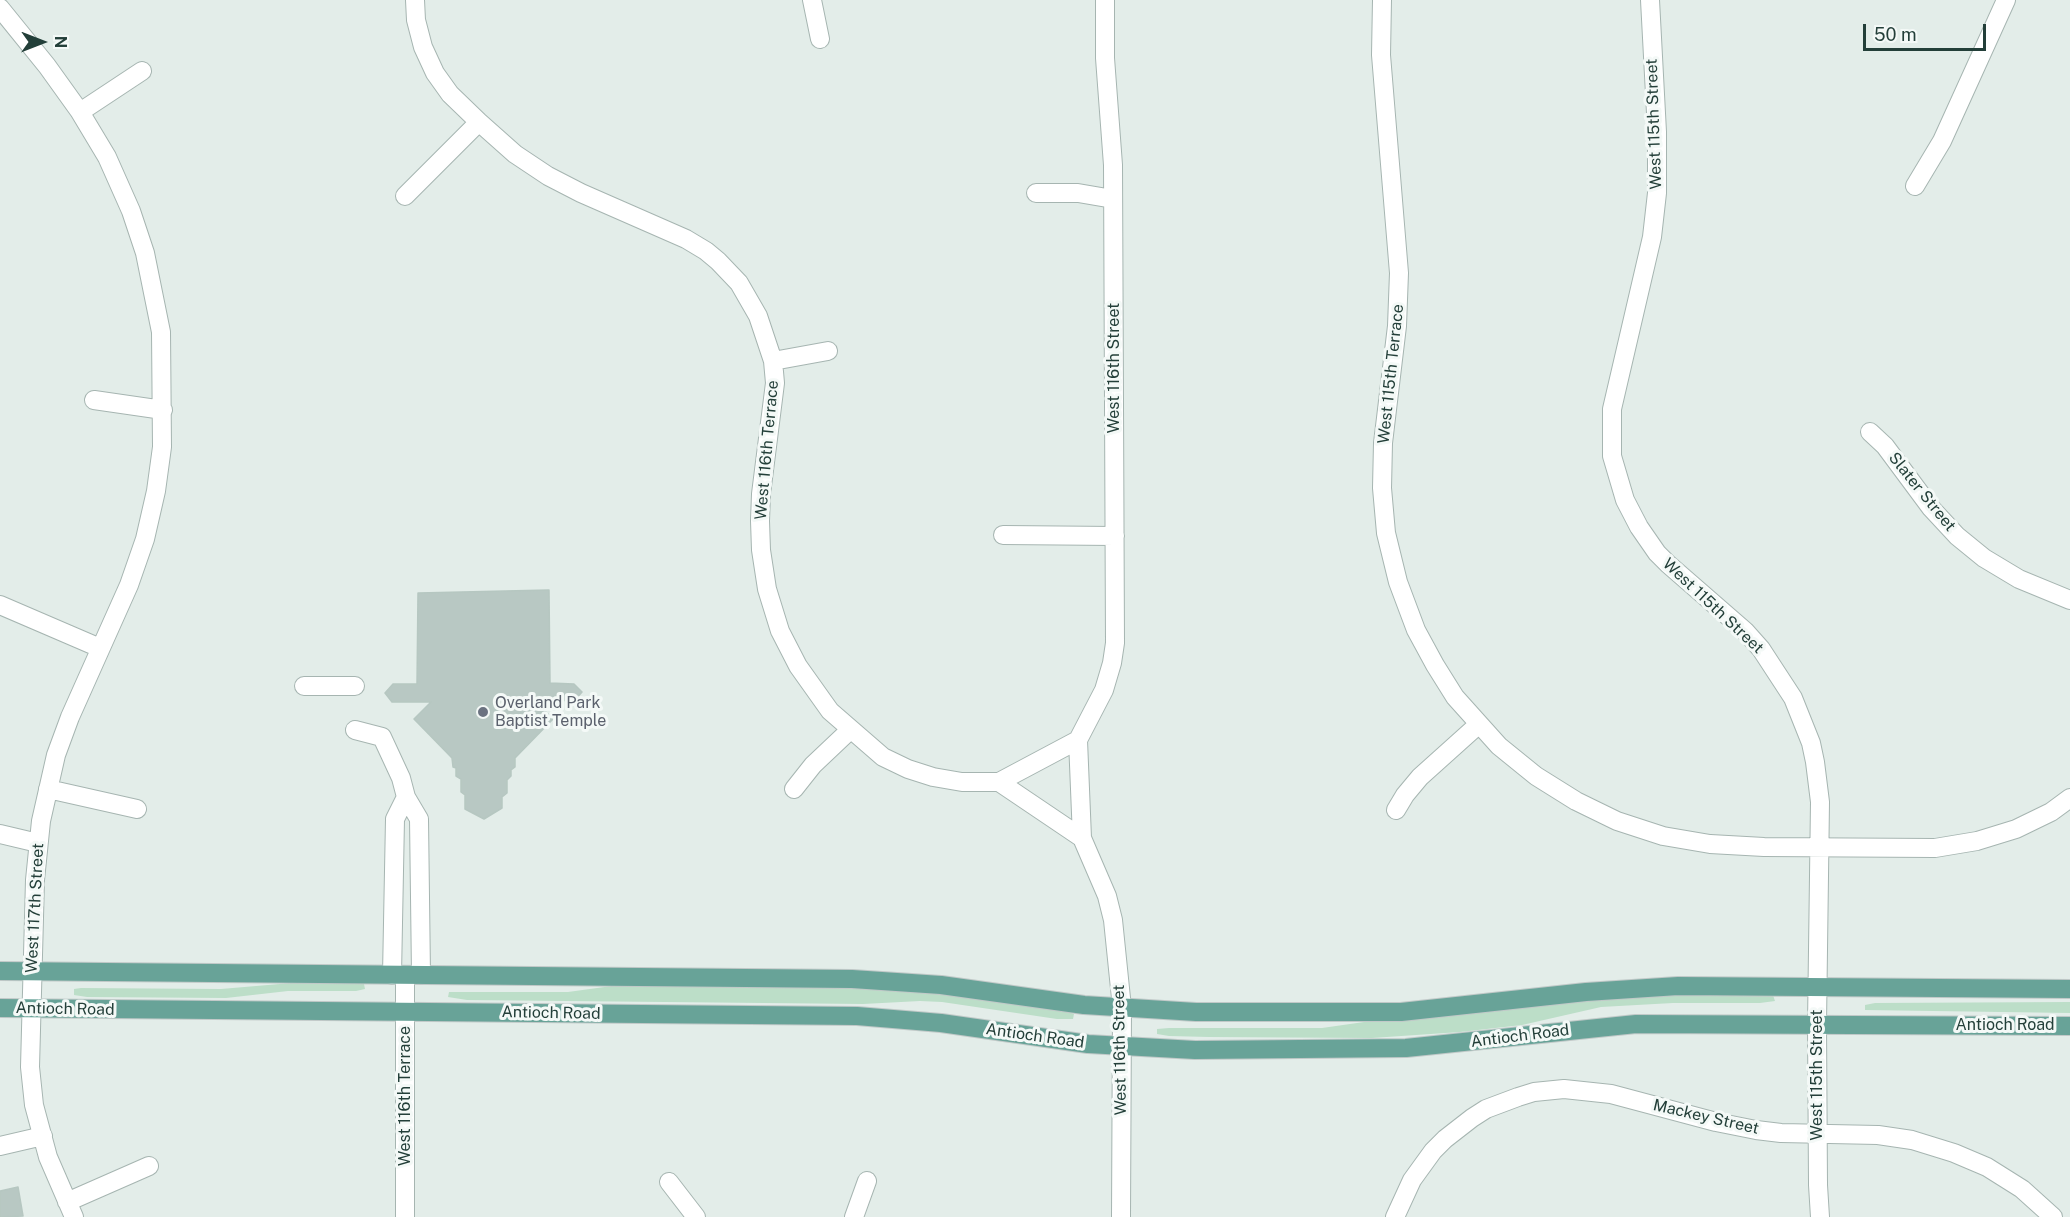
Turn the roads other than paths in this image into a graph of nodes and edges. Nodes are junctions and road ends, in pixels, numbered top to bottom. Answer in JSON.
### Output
{"nodes":[{"id":1,"x":415,"y":0,"type":"edge"},
{"id":2,"x":812,"y":0,"type":"edge"},
{"id":3,"x":1105,"y":0,"type":"edge"},
{"id":4,"x":1382,"y":0,"type":"edge"},
{"id":5,"x":1650,"y":0,"type":"edge"},
{"id":6,"x":2006,"y":0,"type":"edge"},
{"id":7,"x":0,"y":8,"type":"edge"},
{"id":8,"x":820,"y":39,"type":"dead end"},
{"id":9,"x":142,"y":71,"type":"dead end"},
{"id":10,"x":80,"y":112,"type":"junction"},
{"id":11,"x":479,"y":122,"type":"junction"},
{"id":12,"x":1914,"y":186,"type":"dead end"},
{"id":13,"x":1036,"y":193,"type":"dead end"},
{"id":14,"x":405,"y":196,"type":"dead end"},
{"id":15,"x":1113,"y":199,"type":"junction"},
{"id":16,"x":828,"y":351,"type":"dead end"},
{"id":17,"x":773,"y":361,"type":"junction"},
{"id":18,"x":94,"y":400,"type":"dead end"},
{"id":19,"x":163,"y":410,"type":"junction"},
{"id":20,"x":1870,"y":432,"type":"dead end"},
{"id":21,"x":1003,"y":535,"type":"dead end"},
{"id":22,"x":1115,"y":536,"type":"junction"},
{"id":23,"x":2070,"y":600,"type":"edge"},
{"id":24,"x":0,"y":606,"type":"edge"},
{"id":25,"x":100,"y":648,"type":"junction"},
{"id":26,"x":304,"y":686,"type":"dead end"},
{"id":27,"x":355,"y":686,"type":"dead end"},
{"id":28,"x":1479,"y":724,"type":"junction"},
{"id":29,"x":355,"y":730,"type":"dead end"},
{"id":30,"x":850,"y":730,"type":"junction"},
{"id":31,"x":1078,"y":740,"type":"junction"},
{"id":32,"x":999,"y":782,"type":"junction"},
{"id":33,"x":48,"y":789,"type":"junction"},
{"id":34,"x":794,"y":789,"type":"dead end"},
{"id":35,"x":406,"y":797,"type":"junction"},
{"id":36,"x":2070,"y":798,"type":"edge"},
{"id":37,"x":137,"y":809,"type":"dead end"},
{"id":38,"x":1396,"y":810,"type":"dead end"},
{"id":39,"x":0,"y":834,"type":"edge"},
{"id":40,"x":1082,"y":838,"type":"junction"},
{"id":41,"x":38,"y":843,"type":"junction"},
{"id":42,"x":1820,"y":848,"type":"junction"},
{"id":43,"x":0,"y":971,"type":"edge"},
{"id":44,"x":31,"y":971,"type":"junction"},
{"id":45,"x":406,"y":975,"type":"junction"},
{"id":46,"x":1817,"y":987,"type":"junction"},
{"id":47,"x":2070,"y":989,"type":"edge"},
{"id":48,"x":0,"y":1008,"type":"edge"},
{"id":49,"x":1122,"y":1008,"type":"junction"},
{"id":50,"x":31,"y":1009,"type":"junction"},
{"id":51,"x":405,"y":1012,"type":"junction"},
{"id":52,"x":1817,"y":1024,"type":"junction"},
{"id":53,"x":2070,"y":1026,"type":"edge"},
{"id":54,"x":1123,"y":1047,"type":"junction"},
{"id":55,"x":1818,"y":1134,"type":"junction"},
{"id":56,"x":42,"y":1136,"type":"junction"},
{"id":57,"x":0,"y":1146,"type":"edge"},
{"id":58,"x":149,"y":1166,"type":"dead end"},
{"id":59,"x":867,"y":1181,"type":"dead end"},
{"id":60,"x":669,"y":1182,"type":"dead end"},
{"id":61,"x":70,"y":1209,"type":"edge"},
{"id":62,"x":405,"y":1217,"type":"edge"},
{"id":63,"x":696,"y":1217,"type":"edge"},
{"id":64,"x":854,"y":1217,"type":"edge"},
{"id":65,"x":1121,"y":1217,"type":"edge"},
{"id":66,"x":1395,"y":1217,"type":"edge"},
{"id":67,"x":1820,"y":1217,"type":"edge"},
{"id":68,"x":2053,"y":1217,"type":"edge"}],
"edges":[{"from":1,"to":11,"type":"street","name":"West 116th Terrace"},
{"from":2,"to":8,"type":"street"},
{"from":3,"to":15,"type":"street","name":"West 116th Street"},
{"from":4,"to":28,"type":"street","name":"West 115th Terrace"},
{"from":5,"to":42,"type":"street","name":"West 115th Street"},
{"from":6,"to":12,"type":"street"},
{"from":7,"to":10,"type":"street","name":"West 117th Street"},
{"from":9,"to":10,"type":"street"},
{"from":10,"to":19,"type":"street","name":"West 117th Street"},
{"from":11,"to":14,"type":"street"},
{"from":11,"to":17,"type":"street","name":"West 116th Terrace"},
{"from":13,"to":15,"type":"street"},
{"from":15,"to":22,"type":"street","name":"West 116th Street"},
{"from":16,"to":17,"type":"street","name":"West 116th Terrace"},
{"from":17,"to":30,"type":"street","name":"West 116th Terrace"},
{"from":18,"to":19,"type":"street"},
{"from":19,"to":25,"type":"street","name":"West 117th Street"},
{"from":20,"to":23,"type":"street","name":"Slater Street"},
{"from":21,"to":22,"type":"street"},
{"from":22,"to":31,"type":"street","name":"West 116th Street"},
{"from":24,"to":25,"type":"street"},
{"from":25,"to":33,"type":"street","name":"West 117th Street"},
{"from":26,"to":27,"type":"street"},
{"from":28,"to":38,"type":"street"},
{"from":28,"to":42,"type":"street","name":"West 115th Terrace"},
{"from":29,"to":35,"type":"street"},
{"from":30,"to":32,"type":"street","name":"West 116th Terrace"},
{"from":30,"to":34,"type":"street"},
{"from":31,"to":32,"type":"street","name":"West 116th Terrace"},
{"from":31,"to":40,"type":"street","name":"West 116th Street"},
{"from":32,"to":40,"type":"street"},
{"from":33,"to":37,"type":"street"},
{"from":33,"to":41,"type":"street","name":"West 117th Street"},
{"from":35,"to":45,"type":"street"},
{"from":35,"to":45,"type":"street"},
{"from":36,"to":42,"type":"street","name":"West 115th Terrace"},
{"from":39,"to":41,"type":"street"},
{"from":40,"to":49,"type":"street","name":"West 116th Street"},
{"from":41,"to":44,"type":"street","name":"West 117th Street"},
{"from":42,"to":46,"type":"street","name":"West 115th Street"},
{"from":43,"to":44,"type":"main road"},
{"from":44,"to":45,"type":"main road"},
{"from":44,"to":50,"type":"street","name":"West 117th Street"},
{"from":45,"to":49,"type":"main road"},
{"from":45,"to":51,"type":"street","name":"West 116th Terrace"},
{"from":46,"to":47,"type":"main road"},
{"from":46,"to":49,"type":"main road"},
{"from":46,"to":52,"type":"street","name":"West 115th Street"},
{"from":48,"to":50,"type":"main road","name":"Antioch Road"},
{"from":49,"to":54,"type":"street","name":"West 116th Street"},
{"from":50,"to":51,"type":"main road","name":"Antioch Road"},
{"from":50,"to":56,"type":"street","name":"West 117th Street"},
{"from":51,"to":54,"type":"main road","name":"Antioch Road"},
{"from":51,"to":62,"type":"street","name":"West 116th Terrace"},
{"from":52,"to":53,"type":"main road","name":"Antioch Road"},
{"from":52,"to":54,"type":"main road","name":"Antioch Road"},
{"from":52,"to":55,"type":"street","name":"West 115th Street"},
{"from":54,"to":65,"type":"street","name":"West 116th Street"},
{"from":55,"to":66,"type":"street","name":"Mackey Street"},
{"from":55,"to":67,"type":"street","name":"West 115th Street"},
{"from":55,"to":68,"type":"street","name":"Mackey Street"},
{"from":56,"to":57,"type":"street"},
{"from":56,"to":61,"type":"street","name":"West 117th Street"},
{"from":58,"to":61,"type":"street","name":"West 117th Street"},
{"from":59,"to":64,"type":"street"},
{"from":60,"to":63,"type":"street"}]}
